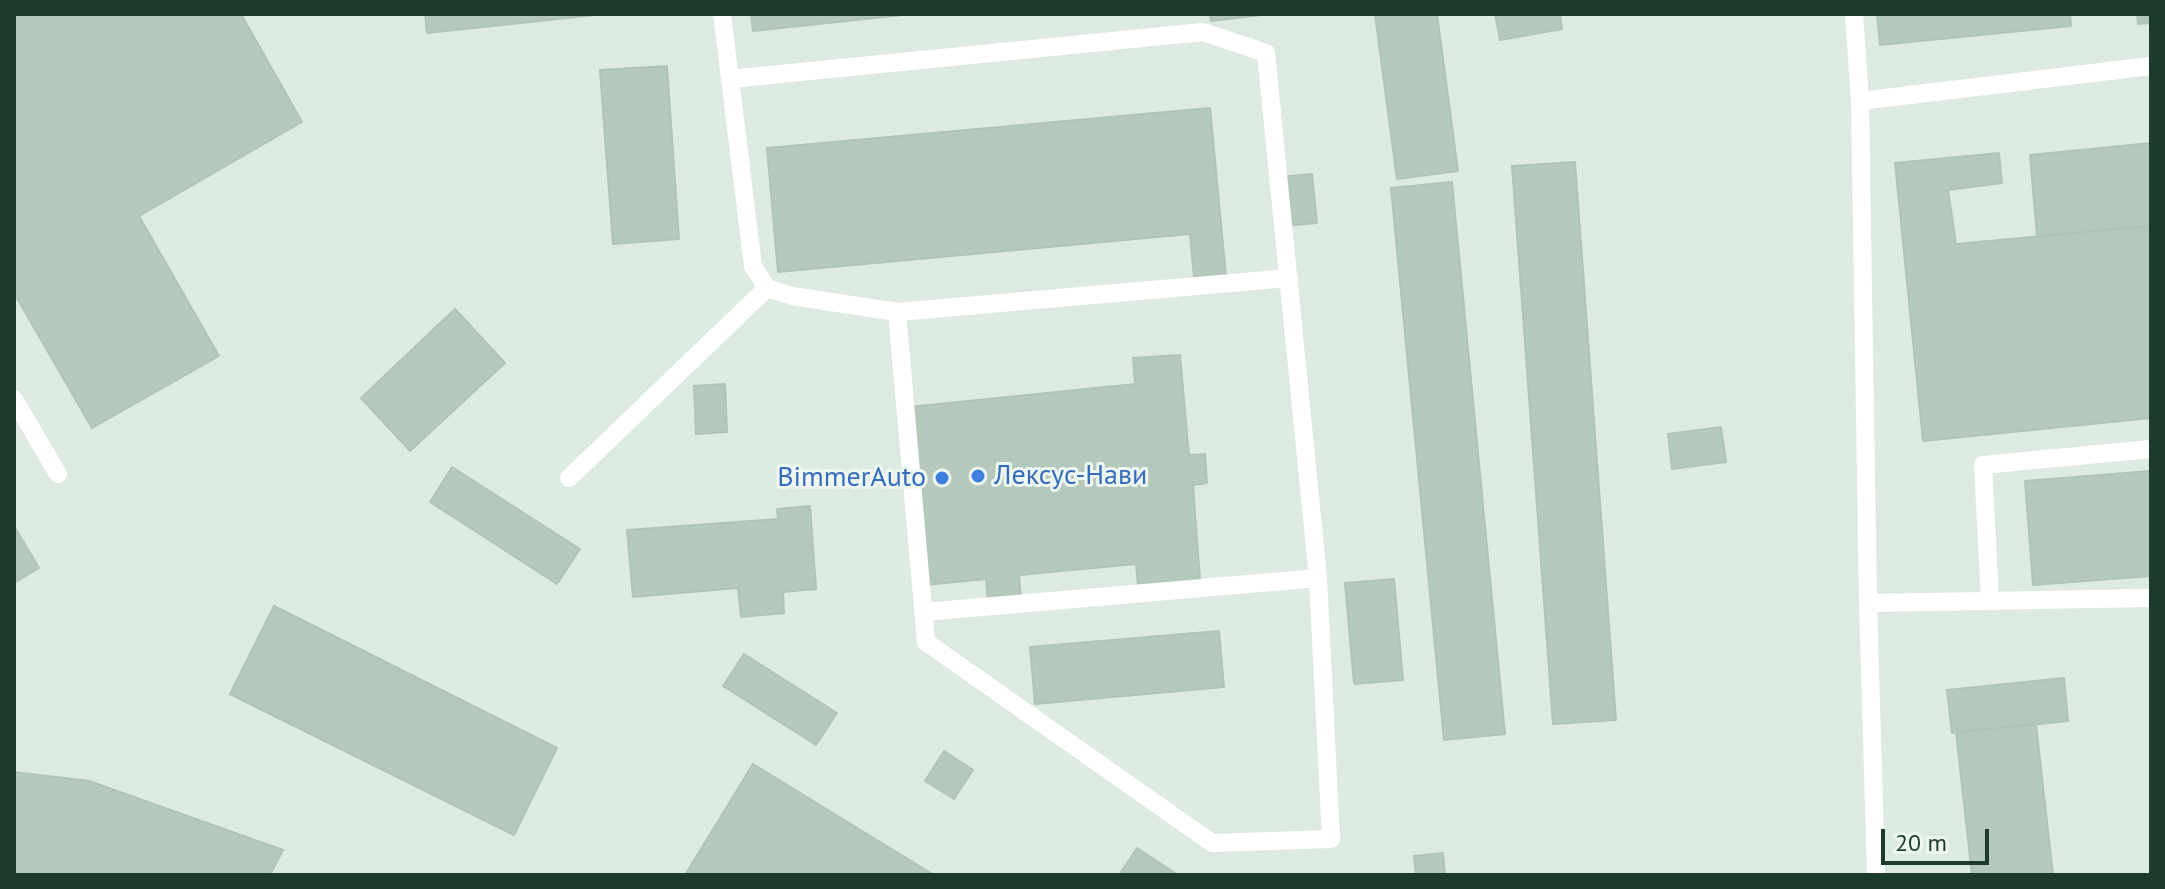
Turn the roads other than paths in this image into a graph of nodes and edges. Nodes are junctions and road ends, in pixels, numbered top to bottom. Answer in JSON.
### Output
{"nodes":[{"id":1,"x":722,"y":14,"type":"edge"},
{"id":2,"x":1854,"y":14,"type":"edge"},
{"id":3,"x":2151,"y":66,"type":"edge"},
{"id":4,"x":730,"y":79,"type":"junction"},
{"id":5,"x":1860,"y":101,"type":"junction"},
{"id":6,"x":1289,"y":278,"type":"junction"},
{"id":7,"x":767,"y":288,"type":"junction"},
{"id":8,"x":897,"y":312,"type":"junction"},
{"id":9,"x":14,"y":399,"type":"edge"},
{"id":10,"x":2151,"y":449,"type":"edge"},
{"id":11,"x":58,"y":474,"type":"dead end"},
{"id":12,"x":569,"y":478,"type":"dead end"},
{"id":13,"x":1318,"y":578,"type":"junction"},
{"id":14,"x":2151,"y":598,"type":"edge"},
{"id":15,"x":1990,"y":601,"type":"junction"},
{"id":16,"x":1868,"y":603,"type":"junction"},
{"id":17,"x":924,"y":612,"type":"junction"},
{"id":18,"x":1876,"y":875,"type":"edge"}],
"edges":[{"from":1,"to":4,"type":"lane"},
{"from":2,"to":5,"type":"lane"},
{"from":3,"to":5,"type":"lane"},
{"from":4,"to":6,"type":"lane"},
{"from":4,"to":7,"type":"lane"},
{"from":5,"to":16,"type":"lane"},
{"from":6,"to":8,"type":"lane"},
{"from":6,"to":13,"type":"lane"},
{"from":7,"to":8,"type":"lane"},
{"from":7,"to":12,"type":"lane"},
{"from":8,"to":17,"type":"lane"},
{"from":9,"to":11,"type":"lane"},
{"from":10,"to":15,"type":"lane"},
{"from":13,"to":17,"type":"lane"},
{"from":13,"to":17,"type":"lane"},
{"from":14,"to":15,"type":"lane"},
{"from":15,"to":16,"type":"lane"},
{"from":16,"to":18,"type":"lane"}]}
